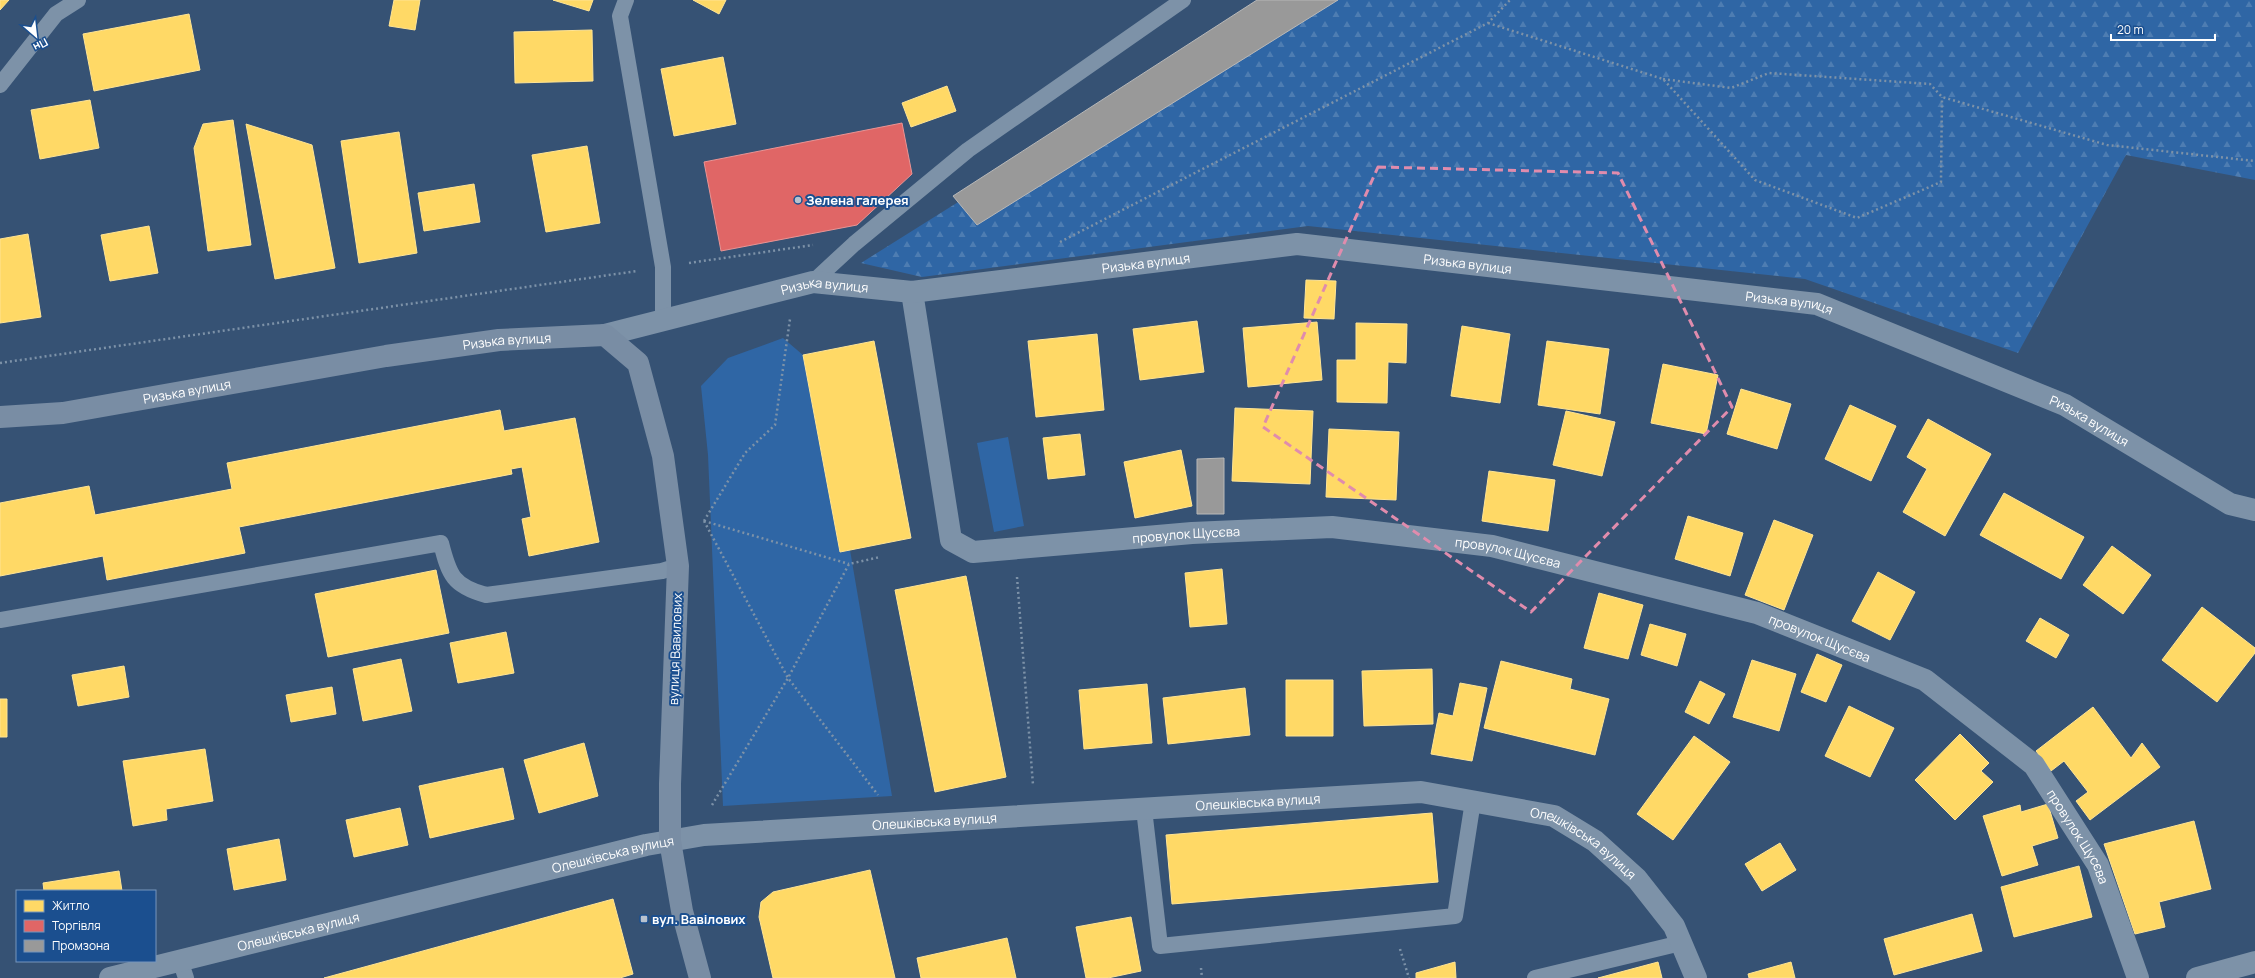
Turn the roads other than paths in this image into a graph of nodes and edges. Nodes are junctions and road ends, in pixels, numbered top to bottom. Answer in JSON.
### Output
{"nodes":[{"id":1,"x":78,"y":0,"type":"edge"},
{"id":2,"x":626,"y":0,"type":"edge"},
{"id":3,"x":1183,"y":0,"type":"edge"},
{"id":4,"x":0,"y":85,"type":"edge"},
{"id":5,"x":813,"y":282,"type":"junction"},
{"id":6,"x":912,"y":292,"type":"junction"},
{"id":7,"x":663,"y":320,"type":"junction"},
{"id":8,"x":605,"y":335,"type":"junction"},
{"id":9,"x":0,"y":417,"type":"edge"},
{"id":10,"x":2255,"y":510,"type":"edge"},
{"id":11,"x":678,"y":566,"type":"junction"},
{"id":12,"x":0,"y":620,"type":"edge"},
{"id":13,"x":1473,"y":801,"type":"junction"},
{"id":14,"x":1144,"y":809,"type":"junction"},
{"id":15,"x":670,"y":841,"type":"junction"},
{"id":16,"x":1681,"y":943,"type":"junction"},
{"id":17,"x":2255,"y":962,"type":"edge"},
{"id":18,"x":183,"y":969,"type":"edge"},
{"id":19,"x":110,"y":978,"type":"edge"},
{"id":20,"x":700,"y":978,"type":"edge"},
{"id":21,"x":1535,"y":978,"type":"edge"},
{"id":22,"x":1696,"y":978,"type":"edge"},
{"id":23,"x":2138,"y":978,"type":"edge"},
{"id":24,"x":2197,"y":978,"type":"edge"}],
"edges":[{"from":1,"to":4,"type":"lane"},
{"from":2,"to":7,"type":"lane"},
{"from":3,"to":5,"type":"lane"},
{"from":5,"to":6,"type":"street","name":"Ризька вулиця"},
{"from":5,"to":7,"type":"street","name":"Ризька вулиця"},
{"from":6,"to":10,"type":"street","name":"Ризька вулиця"},
{"from":6,"to":23,"type":"street","name":"провулок Щусєва"},
{"from":7,"to":8,"type":"street","name":"Ризька вулиця"},
{"from":8,"to":9,"type":"street","name":"Ризька вулиця"},
{"from":8,"to":11,"type":"street","name":"вулиця Вавилових"},
{"from":11,"to":12,"type":"lane"},
{"from":11,"to":15,"type":"street","name":"вулиця Вавилових"},
{"from":13,"to":14,"type":"street","name":"Олешківська вулиця"},
{"from":13,"to":14,"type":"lane"},
{"from":13,"to":16,"type":"street","name":"Олешківська вулиця"},
{"from":14,"to":15,"type":"street","name":"Олешківська вулиця"},
{"from":15,"to":18,"type":"street","name":"Олешківська вулиця"},
{"from":15,"to":20,"type":"street","name":"вулиця Вавилових"},
{"from":16,"to":21,"type":"lane"},
{"from":16,"to":22,"type":"street","name":"Олешківська вулиця"},
{"from":17,"to":24,"type":"street"},
{"from":18,"to":19,"type":"street","name":"Олешківська вулиця"}]}
